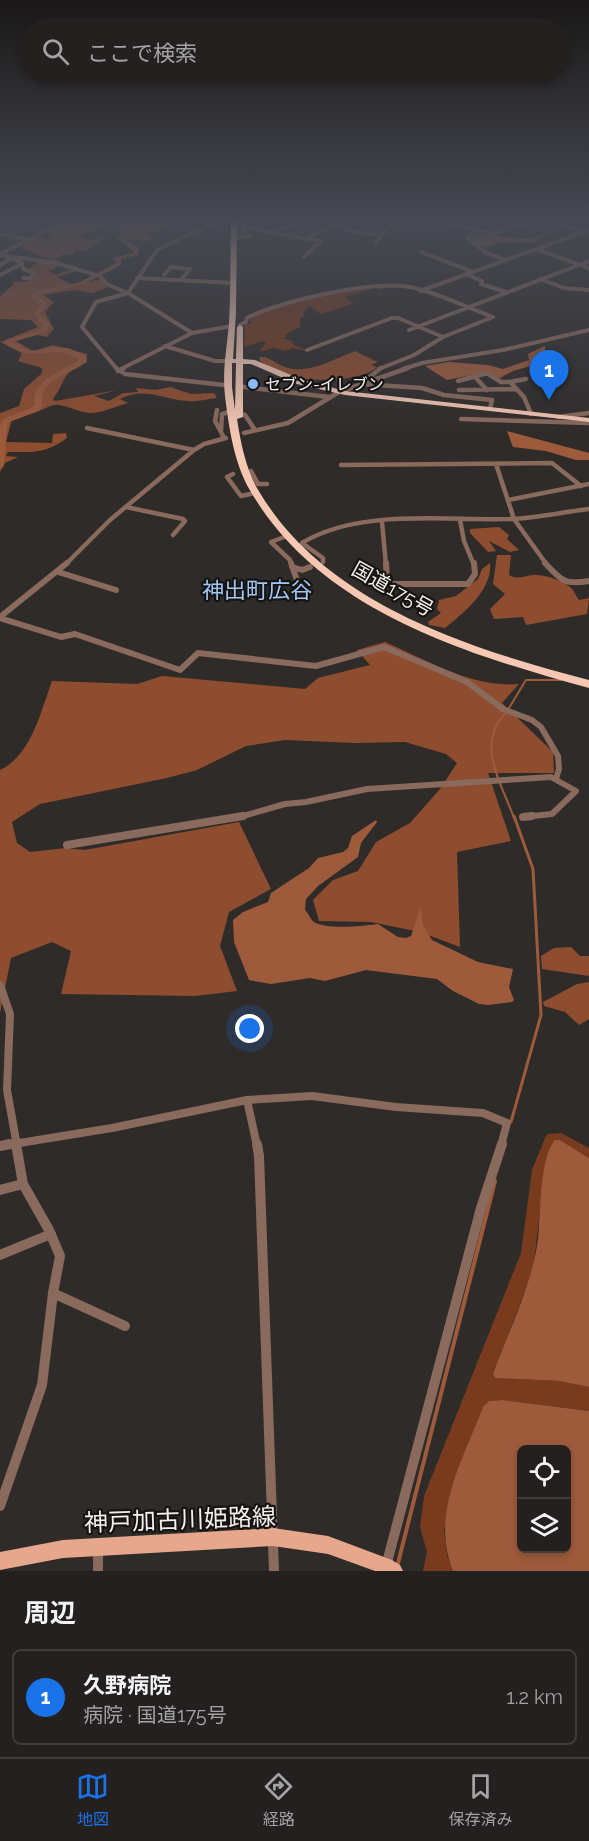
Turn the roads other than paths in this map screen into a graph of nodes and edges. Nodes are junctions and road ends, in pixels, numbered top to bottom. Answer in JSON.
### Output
{"nodes":[{"id":1,"x":124,"y":291,"type":"edge"},
{"id":2,"x":234,"y":291,"type":"edge"},
{"id":3,"x":238,"y":291,"type":"edge"},
{"id":4,"x":343,"y":291,"type":"edge"},
{"id":5,"x":421,"y":291,"type":"edge"},
{"id":6,"x":506,"y":292,"type":"edge"},
{"id":7,"x":128,"y":293,"type":"junction"},
{"id":8,"x":469,"y":307,"type":"junction"},
{"id":9,"x":239,"y":322,"type":"junction"},
{"id":10,"x":418,"y":327,"type":"junction"},
{"id":11,"x":409,"y":330,"type":"dead end"},
{"id":12,"x":589,"y":330,"type":"edge"},
{"id":13,"x":192,"y":333,"type":"junction"},
{"id":14,"x":442,"y":337,"type":"junction"},
{"id":15,"x":532,"y":340,"type":"dead end"},
{"id":16,"x":527,"y":344,"type":"junction"},
{"id":17,"x":165,"y":346,"type":"junction"},
{"id":18,"x":307,"y":350,"type":"dead end"},
{"id":19,"x":230,"y":361,"type":"junction"},
{"id":20,"x":240,"y":361,"type":"junction"},
{"id":21,"x":118,"y":371,"type":"junction"},
{"id":22,"x":474,"y":376,"type":"junction"},
{"id":23,"x":526,"y":379,"type":"dead end"},
{"id":24,"x":501,"y":382,"type":"junction"},
{"id":25,"x":510,"y":382,"type":"junction"},
{"id":26,"x":361,"y":383,"type":"junction"},
{"id":27,"x":225,"y":385,"type":"dead end"},
{"id":28,"x":244,"y":387,"type":"dead end"},
{"id":29,"x":486,"y":388,"type":"junction"},
{"id":30,"x":517,"y":389,"type":"junction"},
{"id":31,"x":459,"y":390,"type":"dead end"},
{"id":32,"x":474,"y":390,"type":"junction"},
{"id":33,"x":339,"y":392,"type":"junction"},
{"id":34,"x":436,"y":393,"type":"junction"},
{"id":35,"x":329,"y":397,"type":"junction"},
{"id":36,"x":430,"y":402,"type":"junction"},
{"id":37,"x":490,"y":409,"type":"junction"},
{"id":38,"x":217,"y":410,"type":"dead end"},
{"id":39,"x":236,"y":412,"type":"junction"},
{"id":40,"x":589,"y":413,"type":"edge"},
{"id":41,"x":531,"y":414,"type":"junction"},
{"id":42,"x":558,"y":417,"type":"junction"},
{"id":43,"x":461,"y":419,"type":"dead end"},
{"id":44,"x":589,"y":422,"type":"edge"},
{"id":45,"x":87,"y":428,"type":"dead end"},
{"id":46,"x":255,"y":430,"type":"junction"},
{"id":47,"x":221,"y":432,"type":"junction"},
{"id":48,"x":244,"y":433,"type":"dead end"},
{"id":49,"x":194,"y":450,"type":"junction"},
{"id":50,"x":496,"y":464,"type":"junction"},
{"id":51,"x":341,"y":465,"type":"dead end"},
{"id":52,"x":251,"y":471,"type":"dead end"},
{"id":53,"x":233,"y":474,"type":"dead end"},
{"id":54,"x":267,"y":484,"type":"dead end"},
{"id":55,"x":589,"y":484,"type":"edge"},
{"id":56,"x":581,"y":486,"type":"junction"},
{"id":57,"x":255,"y":493,"type":"junction"},
{"id":58,"x":508,"y":500,"type":"junction"},
{"id":59,"x":126,"y":507,"type":"junction"},
{"id":60,"x":589,"y":509,"type":"edge"},
{"id":61,"x":514,"y":519,"type":"junction"},
{"id":62,"x":460,"y":520,"type":"junction"},
{"id":63,"x":382,"y":522,"type":"junction"},
{"id":64,"x":173,"y":535,"type":"dead end"},
{"id":65,"x":288,"y":536,"type":"junction"},
{"id":66,"x":299,"y":544,"type":"junction"},
{"id":67,"x":322,"y":562,"type":"dead end"},
{"id":68,"x":292,"y":567,"type":"junction"},
{"id":69,"x":310,"y":567,"type":"dead end"},
{"id":70,"x":58,"y":572,"type":"junction"},
{"id":71,"x":589,"y":581,"type":"edge"},
{"id":72,"x":298,"y":583,"type":"dead end"},
{"id":73,"x":116,"y":590,"type":"dead end"},
{"id":74,"x":0,"y":618,"type":"edge"},
{"id":75,"x":589,"y":684,"type":"edge"},
{"id":76,"x":556,"y":778,"type":"junction"},
{"id":77,"x":523,"y":817,"type":"dead end"},
{"id":78,"x":67,"y":845,"type":"dead end"},
{"id":79,"x":0,"y":985,"type":"edge"},
{"id":80,"x":3,"y":1045,"type":"edge"},
{"id":81,"x":247,"y":1100,"type":"junction"},
{"id":82,"x":15,"y":1143,"type":"junction"},
{"id":83,"x":0,"y":1146,"type":"edge"},
{"id":84,"x":23,"y":1184,"type":"junction"},
{"id":85,"x":0,"y":1190,"type":"edge"},
{"id":86,"x":51,"y":1234,"type":"junction"},
{"id":87,"x":0,"y":1255,"type":"edge"},
{"id":88,"x":53,"y":1293,"type":"junction"},
{"id":89,"x":125,"y":1326,"type":"dead end"},
{"id":90,"x":0,"y":1506,"type":"edge"},
{"id":91,"x":273,"y":1537,"type":"junction"},
{"id":92,"x":99,"y":1547,"type":"junction"},
{"id":93,"x":0,"y":1562,"type":"edge"},
{"id":94,"x":390,"y":1568,"type":"edge"},
{"id":95,"x":98,"y":1571,"type":"edge"},
{"id":96,"x":274,"y":1571,"type":"edge"}],
"edges":[{"from":1,"to":7,"type":"street"},
{"from":2,"to":9,"type":"highway","name":"国道175号"},
{"from":3,"to":9,"type":"highway","name":"国道175号"},
{"from":4,"to":9,"type":"street"},
{"from":5,"to":8,"type":"street"},
{"from":6,"to":8,"type":"street"},
{"from":7,"to":13,"type":"street"},
{"from":7,"to":21,"type":"street"},
{"from":8,"to":10,"type":"street"},
{"from":8,"to":14,"type":"street"},
{"from":9,"to":13,"type":"street"},
{"from":9,"to":19,"type":"highway","name":"国道175号"},
{"from":9,"to":20,"type":"highway","name":"国道175号"},
{"from":10,"to":11,"type":"street"},
{"from":10,"to":14,"type":"street"},
{"from":10,"to":18,"type":"street"},
{"from":12,"to":16,"type":"street"},
{"from":13,"to":17,"type":"street"},
{"from":14,"to":26,"type":"street"},
{"from":15,"to":16,"type":"street"},
{"from":16,"to":26,"type":"street"},
{"from":17,"to":19,"type":"street"},
{"from":17,"to":21,"type":"street"},
{"from":19,"to":20,"type":"highway"},
{"from":19,"to":39,"type":"highway","name":"国道175号"},
{"from":20,"to":33,"type":"highway"},
{"from":20,"to":39,"type":"highway","name":"国道175号"},
{"from":21,"to":27,"type":"street"},
{"from":22,"to":24,"type":"street"},
{"from":22,"to":29,"type":"street"},
{"from":22,"to":32,"type":"street"},
{"from":23,"to":25,"type":"street"},
{"from":24,"to":25,"type":"street"},
{"from":24,"to":29,"type":"street"},
{"from":25,"to":30,"type":"street"},
{"from":26,"to":33,"type":"street"},
{"from":26,"to":34,"type":"street"},
{"from":28,"to":35,"type":"street"},
{"from":29,"to":30,"type":"street"},
{"from":29,"to":32,"type":"street"},
{"from":30,"to":41,"type":"street"},
{"from":31,"to":32,"type":"street"},
{"from":33,"to":35,"type":"street"},
{"from":33,"to":36,"type":"highway"},
{"from":34,"to":36,"type":"street"},
{"from":34,"to":37,"type":"street"},
{"from":35,"to":46,"type":"street"},
{"from":36,"to":37,"type":"highway"},
{"from":37,"to":41,"type":"highway"},
{"from":38,"to":47,"type":"street"},
{"from":39,"to":46,"type":"street"},
{"from":39,"to":47,"type":"street"},
{"from":39,"to":57,"type":"highway","name":"国道175号"},
{"from":40,"to":42,"type":"street"},
{"from":41,"to":42,"type":"highway"},
{"from":42,"to":44,"type":"highway"},
{"from":43,"to":44,"type":"street"},
{"from":45,"to":49,"type":"street"},
{"from":46,"to":48,"type":"street"},
{"from":47,"to":49,"type":"street"},
{"from":49,"to":59,"type":"street"},
{"from":50,"to":51,"type":"street"},
{"from":50,"to":56,"type":"street"},
{"from":50,"to":58,"type":"street"},
{"from":52,"to":54,"type":"street"},
{"from":53,"to":57,"type":"street"},
{"from":55,"to":56,"type":"street"},
{"from":56,"to":58,"type":"street"},
{"from":57,"to":65,"type":"highway","name":"国道175号"},
{"from":58,"to":61,"type":"street"},
{"from":59,"to":64,"type":"street"},
{"from":59,"to":70,"type":"street"},
{"from":60,"to":61,"type":"street"},
{"from":61,"to":62,"type":"street"},
{"from":61,"to":71,"type":"street"},
{"from":62,"to":63,"type":"street"},
{"from":62,"to":63,"type":"street"},
{"from":63,"to":66,"type":"street"},
{"from":65,"to":66,"type":"highway","name":"国道175号"},
{"from":65,"to":68,"type":"street"},
{"from":66,"to":67,"type":"street"},
{"from":66,"to":75,"type":"highway","name":"国道175号"},
{"from":68,"to":69,"type":"street"},
{"from":68,"to":72,"type":"street"},
{"from":70,"to":73,"type":"street"},
{"from":70,"to":74,"type":"street"},
{"from":74,"to":76,"type":"street"},
{"from":76,"to":77,"type":"street"},
{"from":76,"to":78,"type":"street"},
{"from":79,"to":80,"type":"street"},
{"from":80,"to":82,"type":"street"},
{"from":81,"to":82,"type":"street"},
{"from":81,"to":91,"type":"street"},
{"from":81,"to":94,"type":"street"},
{"from":82,"to":83,"type":"street"},
{"from":82,"to":84,"type":"street"},
{"from":84,"to":85,"type":"street"},
{"from":84,"to":86,"type":"street"},
{"from":86,"to":87,"type":"street"},
{"from":86,"to":88,"type":"street"},
{"from":88,"to":89,"type":"street"},
{"from":88,"to":90,"type":"street"},
{"from":91,"to":92,"type":"main road","name":"神戸加古川姫路線"},
{"from":91,"to":94,"type":"main road","name":"神戸加古川姫路線"},
{"from":91,"to":96,"type":"street"},
{"from":92,"to":93,"type":"main road","name":"神戸加古川姫路線"},
{"from":92,"to":95,"type":"street"}]}
